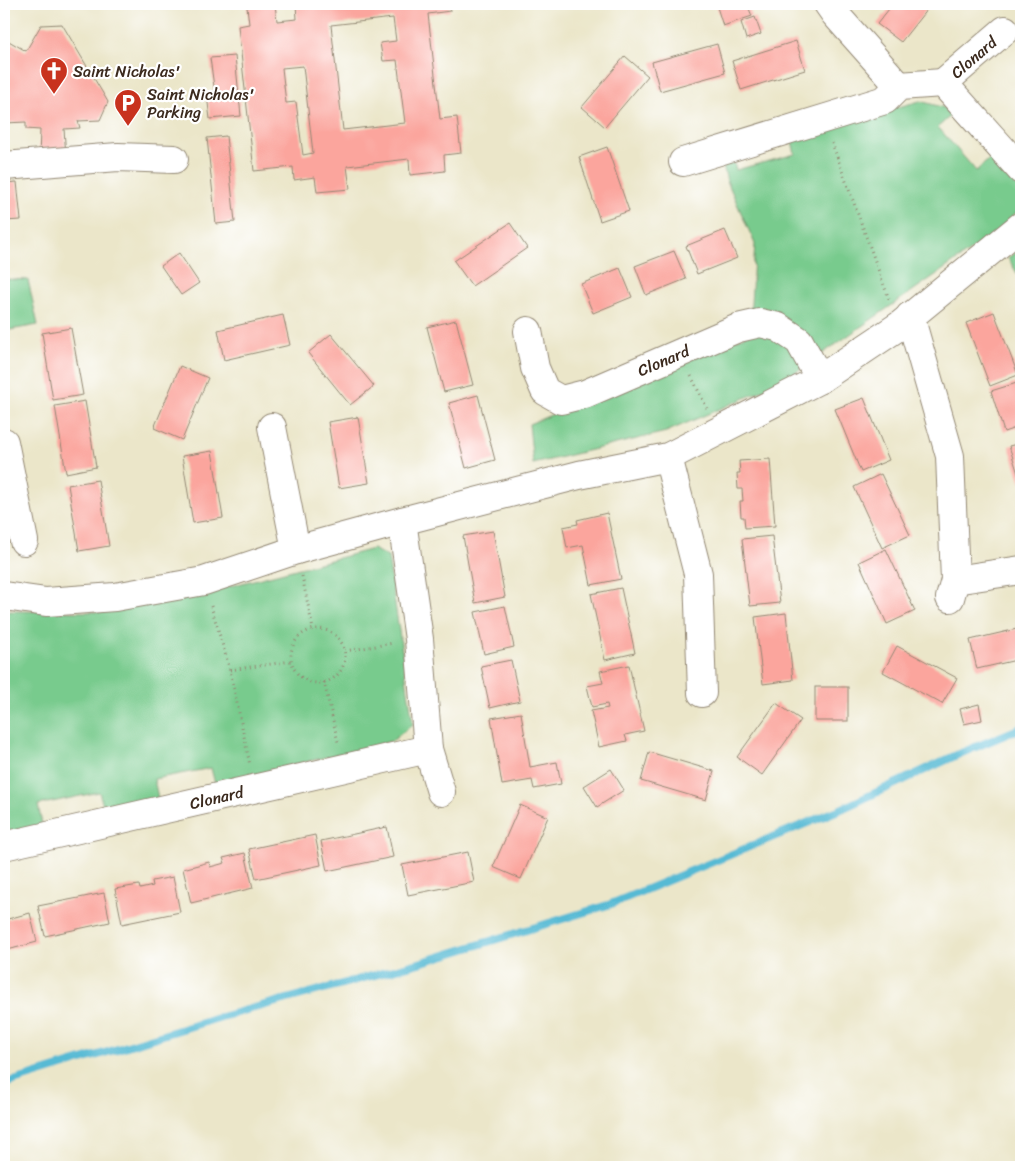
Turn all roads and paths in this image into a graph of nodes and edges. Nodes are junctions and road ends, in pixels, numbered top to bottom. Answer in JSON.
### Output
{"nodes":[{"id":1,"x":828,"y":4,"type":"edge"},
{"id":2,"x":1005,"y":30,"type":"dead end"},
{"id":3,"x":943,"y":83,"type":"junction"},
{"id":4,"x":899,"y":86,"type":"junction"},
{"id":5,"x":823,"y":119,"type":"junction"},
{"id":6,"x":174,"y":159,"type":"dead end"},
{"id":7,"x":683,"y":162,"type":"dead end"},
{"id":8,"x":4,"y":166,"type":"edge"},
{"id":9,"x":1021,"y":170,"type":"edge"},
{"id":10,"x":1021,"y":226,"type":"edge"},
{"id":11,"x":904,"y":321,"type":"junction"},
{"id":12,"x":528,"y":331,"type":"dead end"},
{"id":13,"x":679,"y":353,"type":"junction"},
{"id":14,"x":820,"y":379,"type":"junction"},
{"id":15,"x":272,"y":427,"type":"dead end"},
{"id":16,"x":718,"y":432,"type":"junction"},
{"id":17,"x":4,"y":447,"type":"edge"},
{"id":18,"x":668,"y":457,"type":"junction"},
{"id":19,"x":402,"y":521,"type":"junction"},
{"id":20,"x":24,"y":541,"type":"dead end"},
{"id":21,"x":296,"y":550,"type":"junction"},
{"id":22,"x":1021,"y":570,"type":"edge"},
{"id":23,"x":204,"y":581,"type":"junction"},
{"id":24,"x":4,"y":596,"type":"edge"},
{"id":25,"x":313,"y":629,"type":"junction"},
{"id":26,"x":419,"y":638,"type":"junction"},
{"id":27,"x":345,"y":650,"type":"junction"},
{"id":28,"x":292,"y":660,"type":"junction"},
{"id":29,"x":230,"y":670,"type":"junction"},
{"id":30,"x":324,"y":682,"type":"junction"},
{"id":31,"x":702,"y":693,"type":"dead end"},
{"id":32,"x":428,"y":749,"type":"junction"},
{"id":33,"x":345,"y":769,"type":"junction"},
{"id":34,"x":256,"y":789,"type":"junction"},
{"id":35,"x":441,"y":792,"type":"dead end"},
{"id":36,"x":4,"y":846,"type":"edge"}],
"edges":[{"from":1,"to":4,"type":"street"},
{"from":2,"to":3,"type":"street","name":"Clonard"},
{"from":3,"to":4,"type":"street","name":"Clonard"},
{"from":3,"to":9,"type":"street","name":"Clonard"},
{"from":4,"to":5,"type":"street"},
{"from":5,"to":7,"type":"street"},
{"from":5,"to":11,"type":"path"},
{"from":6,"to":8,"type":"street"},
{"from":10,"to":11,"type":"street"},
{"from":11,"to":14,"type":"street"},
{"from":11,"to":22,"type":"street"},
{"from":12,"to":13,"type":"street","name":"Clonard"},
{"from":13,"to":14,"type":"street","name":"Clonard"},
{"from":13,"to":16,"type":"path"},
{"from":14,"to":16,"type":"street"},
{"from":15,"to":21,"type":"street"},
{"from":16,"to":18,"type":"street"},
{"from":17,"to":20,"type":"street"},
{"from":18,"to":19,"type":"street"},
{"from":18,"to":31,"type":"street"},
{"from":19,"to":21,"type":"street"},
{"from":19,"to":26,"type":"street"},
{"from":21,"to":23,"type":"street"},
{"from":21,"to":25,"type":"path"},
{"from":23,"to":24,"type":"street"},
{"from":23,"to":29,"type":"path"},
{"from":25,"to":27,"type":"path"},
{"from":25,"to":28,"type":"path"},
{"from":26,"to":27,"type":"path"},
{"from":26,"to":32,"type":"street"},
{"from":27,"to":30,"type":"path"},
{"from":28,"to":29,"type":"path"},
{"from":28,"to":30,"type":"path"},
{"from":29,"to":34,"type":"path"},
{"from":30,"to":33,"type":"path"},
{"from":32,"to":33,"type":"street","name":"Clonard"},
{"from":32,"to":35,"type":"street"},
{"from":33,"to":34,"type":"street","name":"Clonard"},
{"from":34,"to":36,"type":"street","name":"Clonard"}]}
